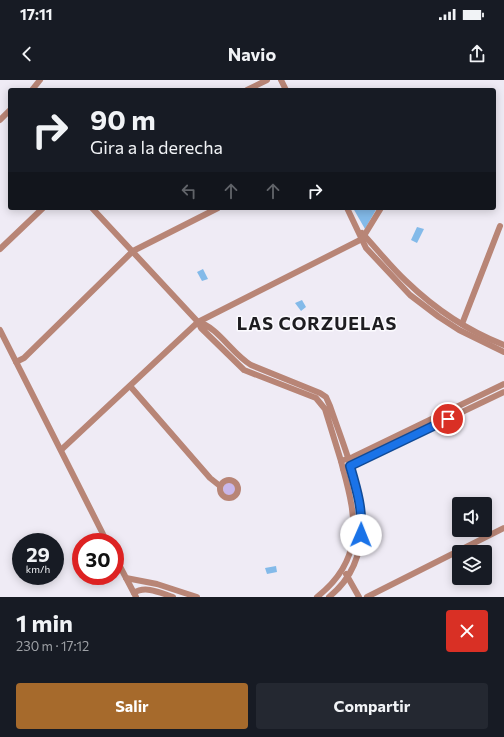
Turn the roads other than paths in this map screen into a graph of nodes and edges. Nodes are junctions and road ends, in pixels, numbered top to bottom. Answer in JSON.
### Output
{"nodes":[{"id":1,"x":40,"y":80,"type":"edge"},
{"id":2,"x":267,"y":80,"type":"edge"},
{"id":3,"x":34,"y":88,"type":"edge"},
{"id":4,"x":251,"y":88,"type":"edge"},
{"id":5,"x":41,"y":210,"type":"edge"},
{"id":6,"x":94,"y":210,"type":"edge"},
{"id":7,"x":214,"y":210,"type":"edge"},
{"id":8,"x":348,"y":210,"type":"edge"},
{"id":9,"x":380,"y":210,"type":"edge"},
{"id":10,"x":500,"y":226,"type":"dead end"},
{"id":11,"x":364,"y":238,"type":"junction"},
{"id":12,"x":0,"y":249,"type":"edge"},
{"id":13,"x":133,"y":251,"type":"junction"},
{"id":14,"x":198,"y":322,"type":"junction"},
{"id":15,"x":462,"y":324,"type":"junction"},
{"id":16,"x":0,"y":330,"type":"edge"},
{"id":17,"x":504,"y":345,"type":"edge"},
{"id":18,"x":504,"y":352,"type":"edge"},
{"id":19,"x":16,"y":362,"type":"junction"},
{"id":20,"x":504,"y":384,"type":"edge"},
{"id":21,"x":130,"y":386,"type":"junction"},
{"id":22,"x":504,"y":392,"type":"edge"},
{"id":23,"x":61,"y":450,"type":"junction"},
{"id":24,"x":348,"y":459,"type":"junction"},
{"id":25,"x":341,"y":461,"type":"junction"},
{"id":26,"x":350,"y":466,"type":"junction"},
{"id":27,"x":343,"y":469,"type":"junction"},
{"id":28,"x":220,"y":486,"type":"dead end"},
{"id":29,"x":504,"y":528,"type":"edge"},
{"id":30,"x":103,"y":533,"type":"edge"},
{"id":31,"x":342,"y":572,"type":"junction"},
{"id":32,"x":124,"y":574,"type":"edge"},
{"id":33,"x":348,"y":575,"type":"junction"},
{"id":34,"x":126,"y":578,"type":"junction"},
{"id":35,"x":337,"y":578,"type":"junction"},
{"id":36,"x":344,"y":582,"type":"junction"},
{"id":37,"x":351,"y":584,"type":"junction"},
{"id":38,"x":135,"y":595,"type":"edge"},
{"id":39,"x":173,"y":597,"type":"edge"},
{"id":40,"x":197,"y":597,"type":"edge"},
{"id":41,"x":317,"y":597,"type":"edge"},
{"id":42,"x":328,"y":597,"type":"edge"},
{"id":43,"x":359,"y":597,"type":"edge"},
{"id":44,"x":367,"y":597,"type":"edge"}],
"edges":[{"from":1,"to":3,"type":"street"},
{"from":2,"to":4,"type":"street"},
{"from":5,"to":12,"type":"street"},
{"from":6,"to":13,"type":"street"},
{"from":7,"to":13,"type":"street"},
{"from":8,"to":11,"type":"street"},
{"from":9,"to":11,"type":"street"},
{"from":10,"to":15,"type":"street"},
{"from":11,"to":14,"type":"street"},
{"from":11,"to":15,"type":"street"},
{"from":11,"to":18,"type":"street"},
{"from":13,"to":14,"type":"street"},
{"from":13,"to":19,"type":"street"},
{"from":14,"to":21,"type":"street"},
{"from":14,"to":24,"type":"street"},
{"from":14,"to":25,"type":"street"},
{"from":15,"to":17,"type":"street"},
{"from":16,"to":19,"type":"street"},
{"from":19,"to":23,"type":"street"},
{"from":20,"to":24,"type":"street"},
{"from":21,"to":23,"type":"street"},
{"from":21,"to":28,"type":"street"},
{"from":22,"to":26,"type":"street"},
{"from":23,"to":30,"type":"street"},
{"from":24,"to":25,"type":"street"},
{"from":24,"to":26,"type":"street"},
{"from":25,"to":27,"type":"street"},
{"from":26,"to":27,"type":"street"},
{"from":26,"to":33,"type":"street"},
{"from":27,"to":31,"type":"street"},
{"from":29,"to":44,"type":"street"},
{"from":31,"to":33,"type":"street"},
{"from":31,"to":35,"type":"street"},
{"from":32,"to":34,"type":"street"},
{"from":33,"to":36,"type":"street"},
{"from":33,"to":37,"type":"street"},
{"from":34,"to":38,"type":"street"},
{"from":34,"to":40,"type":"street"},
{"from":35,"to":36,"type":"street"},
{"from":35,"to":41,"type":"street"},
{"from":36,"to":37,"type":"street"},
{"from":36,"to":42,"type":"street"},
{"from":37,"to":43,"type":"street"},
{"from":38,"to":39,"type":"street"}]}
